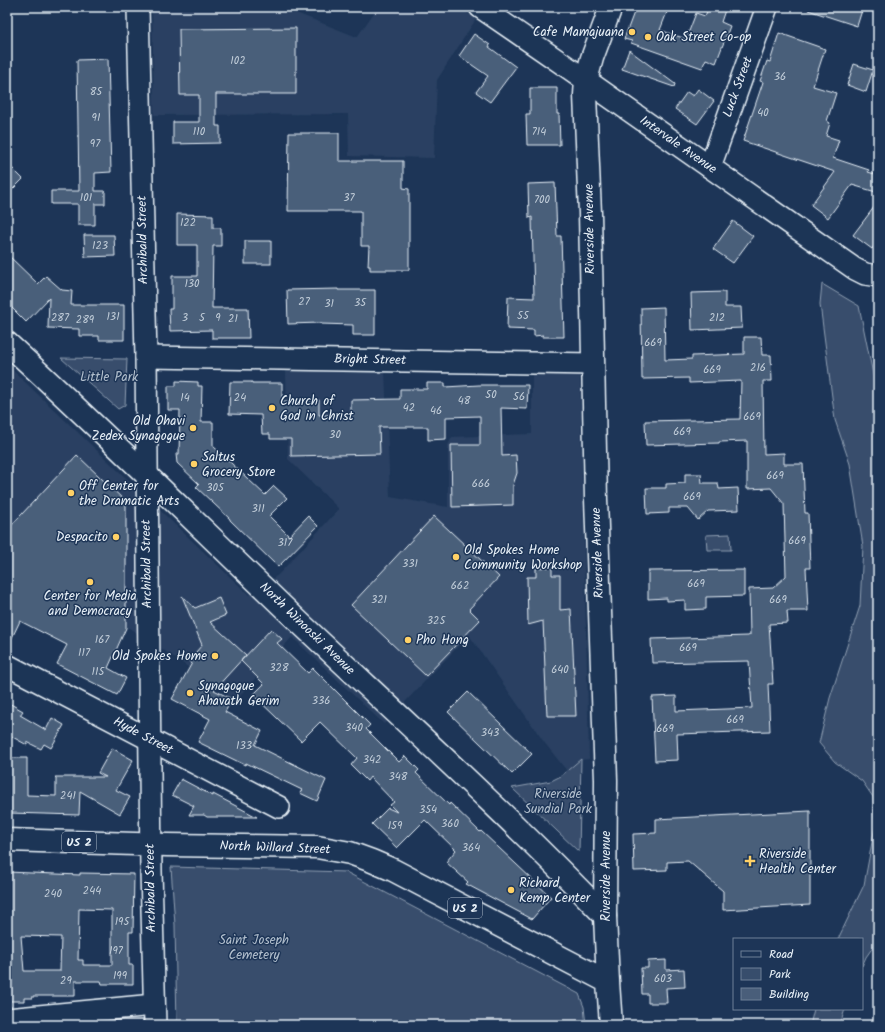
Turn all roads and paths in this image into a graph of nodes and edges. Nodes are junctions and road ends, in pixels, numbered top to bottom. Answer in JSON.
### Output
{"nodes":[{"id":1,"x":138,"y":7,"type":"edge"},
{"id":2,"x":480,"y":7,"type":"edge"},
{"id":3,"x":611,"y":7,"type":"edge"},
{"id":4,"x":767,"y":7,"type":"edge"},
{"id":5,"x":586,"y":80,"type":"junction"},
{"id":6,"x":710,"y":167,"type":"junction"},
{"id":7,"x":878,"y":276,"type":"edge"},
{"id":8,"x":7,"y":343,"type":"edge"},
{"id":9,"x":146,"y":357,"type":"junction"},
{"id":10,"x":593,"y":364,"type":"junction"},
{"id":11,"x":146,"y":475,"type":"junction"},
{"id":12,"x":7,"y":665,"type":"edge"},
{"id":13,"x":149,"y":739,"type":"junction"},
{"id":14,"x":279,"y":807,"type":"dead end"},
{"id":15,"x":7,"y":840,"type":"edge"},
{"id":16,"x":150,"y":844,"type":"junction"},
{"id":17,"x":606,"y":916,"type":"junction"},
{"id":18,"x":608,"y":982,"type":"junction"},
{"id":19,"x":154,"y":1015,"type":"edge"},
{"id":20,"x":7,"y":1019,"type":"edge"},
{"id":21,"x":611,"y":1025,"type":"edge"}],
"edges":[{"from":1,"to":9,"type":"street","name":"Archibald Street"},
{"from":2,"to":5,"type":"street","name":"Intervale Avenue"},
{"from":3,"to":5,"type":"main road","name":"Riverside Avenue"},
{"from":4,"to":6,"type":"street","name":"Luck Street"},
{"from":5,"to":6,"type":"street","name":"Intervale Avenue"},
{"from":5,"to":10,"type":"main road","name":"Riverside Avenue"},
{"from":6,"to":7,"type":"street","name":"Intervale Avenue"},
{"from":8,"to":11,"type":"main road","name":"North Winooski Avenue"},
{"from":9,"to":10,"type":"street","name":"Bright Street"},
{"from":9,"to":11,"type":"street","name":"Archibald Street"},
{"from":10,"to":17,"type":"main road","name":"Riverside Avenue"},
{"from":11,"to":13,"type":"street","name":"Archibald Street"},
{"from":11,"to":17,"type":"main road","name":"North Winooski Avenue"},
{"from":12,"to":13,"type":"street","name":"Hyde Street"},
{"from":13,"to":14,"type":"street","name":"Hyde Street"},
{"from":13,"to":16,"type":"street","name":"Archibald Street"},
{"from":15,"to":16,"type":"main road","name":"North Willard Street","number":"US 2"},
{"from":16,"to":18,"type":"main road","name":"North Willard Street","number":"US 2"},
{"from":16,"to":19,"type":"street","name":"Archibald Street"},
{"from":17,"to":18,"type":"main road","name":"Riverside Avenue"},
{"from":18,"to":21,"type":"main road","name":"Riverside Avenue"},
{"from":19,"to":20,"type":"street"}]}
